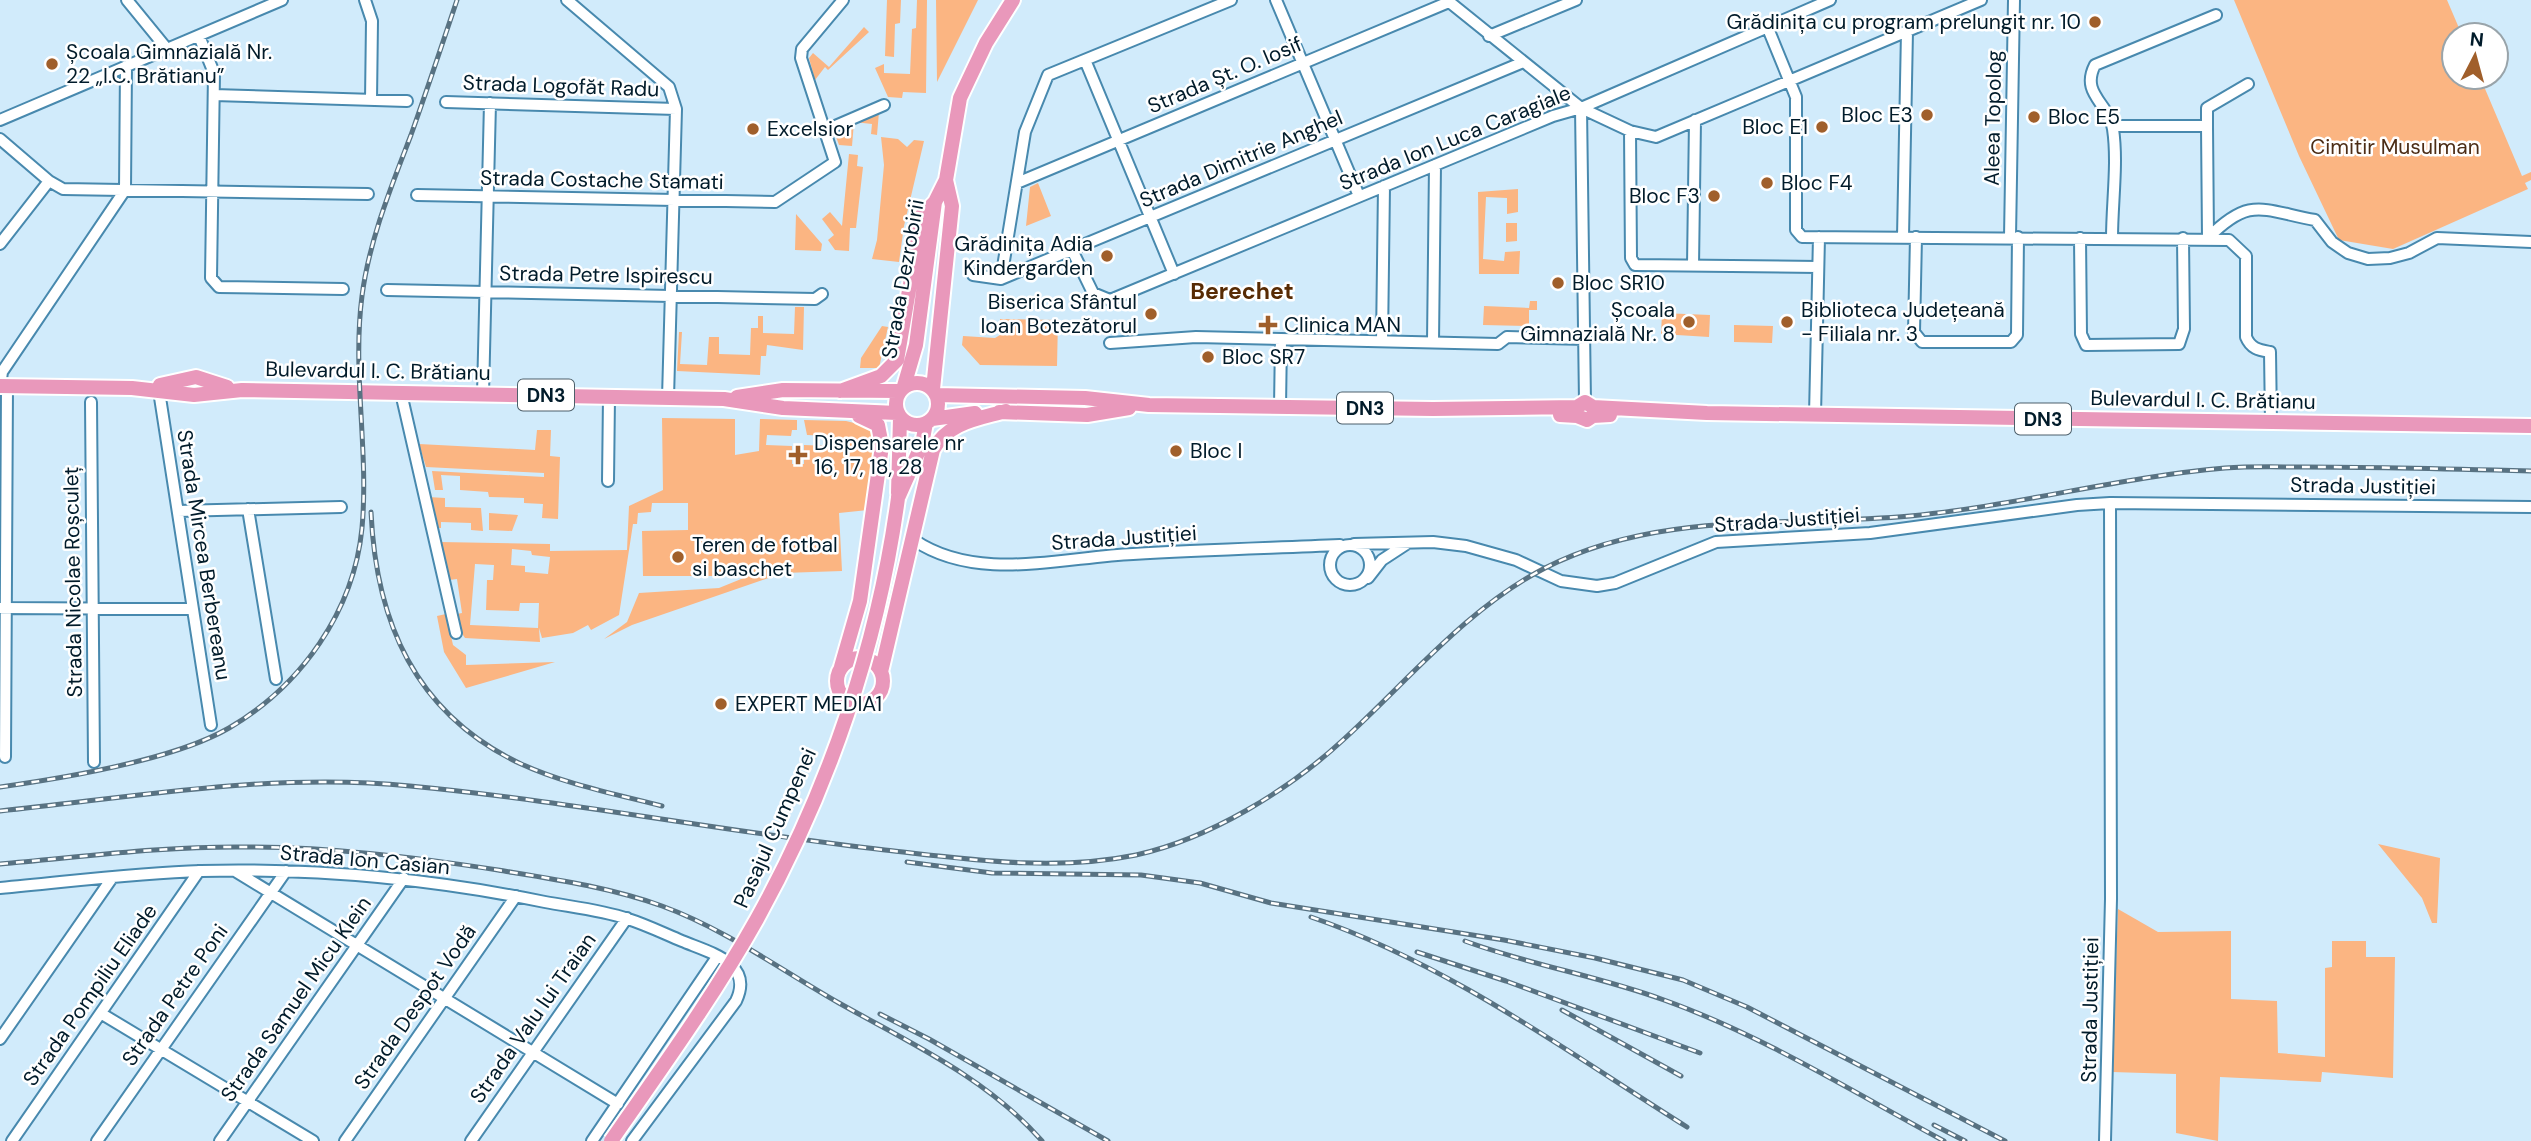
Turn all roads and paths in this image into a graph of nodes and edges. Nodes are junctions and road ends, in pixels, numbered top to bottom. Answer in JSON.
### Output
{"nodes":[{"id":1,"x":127,"y":0,"type":"edge"},
{"id":2,"x":282,"y":0,"type":"edge"},
{"id":3,"x":366,"y":0,"type":"edge"},
{"id":4,"x":567,"y":0,"type":"edge"},
{"id":5,"x":843,"y":0,"type":"edge"},
{"id":6,"x":1013,"y":0,"type":"edge"},
{"id":7,"x":1231,"y":0,"type":"edge"},
{"id":8,"x":1276,"y":0,"type":"edge"},
{"id":9,"x":1576,"y":0,"type":"edge"},
{"id":10,"x":1981,"y":0,"type":"edge"},
{"id":11,"x":2014,"y":0,"type":"edge"},
{"id":12,"x":1448,"y":1,"type":"edge"},
{"id":13,"x":1826,"y":1,"type":"edge"},
{"id":14,"x":2216,"y":15,"type":"dead end"},
{"id":15,"x":1767,"y":26,"type":"junction"},
{"id":16,"x":1907,"y":31,"type":"junction"},
{"id":17,"x":199,"y":36,"type":"junction"},
{"id":18,"x":1489,"y":36,"type":"junction"},
{"id":19,"x":167,"y":49,"type":"junction"},
{"id":20,"x":1085,"y":60,"type":"junction"},
{"id":21,"x":1303,"y":63,"type":"junction"},
{"id":22,"x":1521,"y":63,"type":"junction"},
{"id":23,"x":126,"y":65,"type":"junction"},
{"id":24,"x":1789,"y":81,"type":"junction"},
{"id":25,"x":2248,"y":84,"type":"dead end"},
{"id":26,"x":214,"y":95,"type":"junction"},
{"id":27,"x":371,"y":100,"type":"junction"},
{"id":28,"x":407,"y":101,"type":"dead end"},
{"id":29,"x":446,"y":102,"type":"dead end"},
{"id":30,"x":490,"y":103,"type":"junction"},
{"id":31,"x":884,"y":104,"type":"dead end"},
{"id":32,"x":1581,"y":108,"type":"junction"},
{"id":33,"x":676,"y":109,"type":"junction"},
{"id":34,"x":0,"y":120,"type":"edge"},
{"id":35,"x":1695,"y":120,"type":"junction"},
{"id":36,"x":2113,"y":126,"type":"junction"},
{"id":37,"x":2207,"y":126,"type":"junction"},
{"id":38,"x":826,"y":130,"type":"junction"},
{"id":39,"x":1630,"y":131,"type":"junction"},
{"id":40,"x":0,"y":139,"type":"edge"},
{"id":41,"x":1335,"y":140,"type":"junction"},
{"id":42,"x":1119,"y":141,"type":"junction"},
{"id":43,"x":1434,"y":165,"type":"junction"},
{"id":44,"x":946,"y":180,"type":"junction"},
{"id":45,"x":49,"y":181,"type":"junction"},
{"id":46,"x":1017,"y":183,"type":"junction"},
{"id":47,"x":1384,"y":186,"type":"junction"},
{"id":48,"x":125,"y":190,"type":"junction"},
{"id":49,"x":212,"y":191,"type":"junction"},
{"id":50,"x":368,"y":194,"type":"dead end"},
{"id":51,"x":417,"y":195,"type":"dead end"},
{"id":52,"x":488,"y":197,"type":"junction"},
{"id":53,"x":1359,"y":197,"type":"junction"},
{"id":54,"x":674,"y":200,"type":"junction"},
{"id":55,"x":935,"y":202,"type":"junction"},
{"id":56,"x":1150,"y":217,"type":"junction"},
{"id":57,"x":1819,"y":237,"type":"junction"},
{"id":58,"x":1903,"y":237,"type":"junction"},
{"id":59,"x":1916,"y":237,"type":"junction"},
{"id":60,"x":2014,"y":237,"type":"junction"},
{"id":61,"x":2080,"y":238,"type":"junction"},
{"id":62,"x":2112,"y":238,"type":"junction"},
{"id":63,"x":2183,"y":238,"type":"junction"},
{"id":64,"x":2208,"y":238,"type":"junction"},
{"id":65,"x":2531,"y":242,"type":"edge"},
{"id":66,"x":0,"y":244,"type":"edge"},
{"id":67,"x":1072,"y":250,"type":"junction"},
{"id":68,"x":1693,"y":266,"type":"junction"},
{"id":69,"x":1818,"y":267,"type":"junction"},
{"id":70,"x":1174,"y":274,"type":"junction"},
{"id":71,"x":973,"y":275,"type":"dead end"},
{"id":72,"x":1001,"y":279,"type":"junction"},
{"id":73,"x":343,"y":289,"type":"dead end"},
{"id":74,"x":387,"y":290,"type":"dead end"},
{"id":75,"x":486,"y":292,"type":"junction"},
{"id":76,"x":822,"y":294,"type":"dead end"},
{"id":77,"x":671,"y":296,"type":"junction"},
{"id":78,"x":1586,"y":338,"type":"junction"},
{"id":79,"x":1281,"y":339,"type":"junction"},
{"id":80,"x":1382,"y":341,"type":"junction"},
{"id":81,"x":1433,"y":342,"type":"junction"},
{"id":82,"x":1110,"y":343,"type":"dead end"},
{"id":83,"x":2,"y":386,"type":"edge"},
{"id":84,"x":194,"y":387,"type":"junction"},
{"id":85,"x":132,"y":388,"type":"junction"},
{"id":86,"x":902,"y":389,"type":"junction"},
{"id":87,"x":159,"y":390,"type":"junction"},
{"id":88,"x":840,"y":391,"type":"junction"},
{"id":89,"x":934,"y":392,"type":"junction"},
{"id":90,"x":401,"y":393,"type":"junction"},
{"id":91,"x":483,"y":394,"type":"junction"},
{"id":92,"x":609,"y":397,"type":"junction"},
{"id":93,"x":668,"y":398,"type":"junction"},
{"id":94,"x":724,"y":399,"type":"junction"},
{"id":95,"x":91,"y":402,"type":"dead end"},
{"id":96,"x":1149,"y":405,"type":"junction"},
{"id":97,"x":1280,"y":407,"type":"junction"},
{"id":98,"x":1451,"y":409,"type":"junction"},
{"id":99,"x":841,"y":410,"type":"junction"},
{"id":100,"x":1585,"y":410,"type":"junction"},
{"id":101,"x":1006,"y":411,"type":"junction"},
{"id":102,"x":1534,"y":413,"type":"junction"},
{"id":103,"x":1706,"y":413,"type":"junction"},
{"id":104,"x":1633,"y":415,"type":"junction"},
{"id":105,"x":1815,"y":415,"type":"junction"},
{"id":106,"x":899,"y":416,"type":"junction"},
{"id":107,"x":929,"y":421,"type":"junction"},
{"id":108,"x":2272,"y":422,"type":"junction"},
{"id":109,"x":2531,"y":426,"type":"edge"},
{"id":110,"x":898,"y":440,"type":"junction"},
{"id":111,"x":914,"y":462,"type":"junction"},
{"id":112,"x":879,"y":475,"type":"junction"},
{"id":113,"x":608,"y":481,"type":"dead end"},
{"id":114,"x":898,"y":498,"type":"junction"},
{"id":115,"x":2110,"y":503,"type":"junction"},
{"id":116,"x":2531,"y":507,"type":"edge"},
{"id":117,"x":341,"y":508,"type":"dead end"},
{"id":118,"x":248,"y":509,"type":"junction"},
{"id":119,"x":178,"y":511,"type":"junction"},
{"id":120,"x":917,"y":516,"type":"junction"},
{"id":121,"x":914,"y":540,"type":"junction"},
{"id":122,"x":1410,"y":542,"type":"junction"},
{"id":123,"x":1354,"y":544,"type":"junction"},
{"id":124,"x":1340,"y":545,"type":"junction"},
{"id":125,"x":1367,"y":580,"type":"junction"},
{"id":126,"x":3,"y":608,"type":"edge"},
{"id":127,"x":93,"y":608,"type":"junction"},
{"id":128,"x":193,"y":609,"type":"junction"},
{"id":129,"x":456,"y":633,"type":"dead end"},
{"id":130,"x":841,"y":667,"type":"junction"},
{"id":131,"x":881,"y":672,"type":"junction"},
{"id":132,"x":276,"y":679,"type":"dead end"},
{"id":133,"x":211,"y":725,"type":"dead end"},
{"id":134,"x":5,"y":757,"type":"dead end"},
{"id":135,"x":94,"y":762,"type":"dead end"},
{"id":136,"x":199,"y":871,"type":"junction"},
{"id":137,"x":235,"y":871,"type":"junction"},
{"id":138,"x":286,"y":871,"type":"junction"},
{"id":139,"x":113,"y":878,"type":"junction"},
{"id":140,"x":404,"y":878,"type":"junction"},
{"id":141,"x":0,"y":888,"type":"edge"},
{"id":142,"x":270,"y":892,"type":"junction"},
{"id":143,"x":516,"y":896,"type":"junction"},
{"id":144,"x":627,"y":918,"type":"junction"},
{"id":145,"x":357,"y":945,"type":"junction"},
{"id":146,"x":717,"y":957,"type":"junction"},
{"id":147,"x":444,"y":998,"type":"junction"},
{"id":148,"x":102,"y":1014,"type":"junction"},
{"id":149,"x":1,"y":1035,"type":"edge"},
{"id":150,"x":160,"y":1049,"type":"junction"},
{"id":151,"x":533,"y":1052,"type":"junction"},
{"id":152,"x":248,"y":1102,"type":"junction"},
{"id":153,"x":618,"y":1104,"type":"junction"},
{"id":154,"x":12,"y":1141,"type":"edge"},
{"id":155,"x":97,"y":1141,"type":"edge"},
{"id":156,"x":220,"y":1141,"type":"edge"},
{"id":157,"x":313,"y":1141,"type":"edge"},
{"id":158,"x":345,"y":1141,"type":"edge"},
{"id":159,"x":471,"y":1141,"type":"edge"},
{"id":160,"x":592,"y":1141,"type":"edge"},
{"id":161,"x":611,"y":1141,"type":"edge"},
{"id":162,"x":632,"y":1141,"type":"edge"},
{"id":163,"x":2105,"y":1141,"type":"edge"}],
"edges":[{"from":1,"to":19,"type":"street"},
{"from":2,"to":17,"type":"street"},
{"from":3,"to":27,"type":"street"},
{"from":4,"to":33,"type":"street"},
{"from":5,"to":38,"type":"street"},
{"from":6,"to":44,"type":"main road","name":"Strada Dezrobirii"},
{"from":7,"to":20,"type":"street"},
{"from":8,"to":21,"type":"street"},
{"from":9,"to":18,"type":"street"},
{"from":10,"to":16,"type":"street"},
{"from":11,"to":60,"type":"street","name":"Aleea Topolog"},
{"from":12,"to":18,"type":"street"},
{"from":12,"to":21,"type":"street","name":"Strada Șt. O. Iosif"},
{"from":13,"to":15,"type":"street","name":"Strada Ion Luca Caragiale"},
{"from":14,"to":36,"type":"street"},
{"from":15,"to":24,"type":"street"},
{"from":15,"to":32,"type":"street","name":"Strada Ion Luca Caragiale"},
{"from":16,"to":24,"type":"street"},
{"from":16,"to":58,"type":"street"},
{"from":17,"to":19,"type":"street"},
{"from":17,"to":26,"type":"street"},
{"from":18,"to":22,"type":"street"},
{"from":19,"to":23,"type":"street"},
{"from":20,"to":42,"type":"street"},
{"from":20,"to":46,"type":"street"},
{"from":21,"to":41,"type":"street"},
{"from":21,"to":42,"type":"street","name":"Strada Șt. O. Iosif"},
{"from":22,"to":32,"type":"street"},
{"from":22,"to":41,"type":"street","name":"Strada Dimitrie Anghel"},
{"from":23,"to":34,"type":"street"},
{"from":23,"to":48,"type":"street"},
{"from":24,"to":35,"type":"street"},
{"from":24,"to":57,"type":"street"},
{"from":25,"to":37,"type":"street"},
{"from":26,"to":27,"type":"street"},
{"from":26,"to":49,"type":"street"},
{"from":27,"to":28,"type":"street"},
{"from":29,"to":30,"type":"street","name":"Strada Logofăt Radu"},
{"from":30,"to":33,"type":"street","name":"Strada Logofăt Radu"},
{"from":30,"to":52,"type":"street"},
{"from":31,"to":38,"type":"street"},
{"from":32,"to":39,"type":"street"},
{"from":32,"to":43,"type":"street","name":"Strada Ion Luca Caragiale"},
{"from":32,"to":78,"type":"street"},
{"from":33,"to":54,"type":"street"},
{"from":35,"to":39,"type":"street"},
{"from":35,"to":68,"type":"street"},
{"from":36,"to":37,"type":"street"},
{"from":36,"to":62,"type":"street"},
{"from":37,"to":64,"type":"street"},
{"from":38,"to":54,"type":"street","name":"Strada Costache Stamati"},
{"from":39,"to":68,"type":"street"},
{"from":40,"to":45,"type":"street"},
{"from":41,"to":53,"type":"street"},
{"from":41,"to":56,"type":"street","name":"Strada Dimitrie Anghel"},
{"from":42,"to":46,"type":"street","name":"Strada Șt. O. Iosif"},
{"from":42,"to":56,"type":"street"},
{"from":43,"to":47,"type":"street","name":"Strada Ion Luca Caragiale"},
{"from":43,"to":81,"type":"street"},
{"from":44,"to":55,"type":"main road","name":"Strada Dezrobirii"},
{"from":44,"to":89,"type":"main road","name":"Strada Dezrobirii"},
{"from":45,"to":48,"type":"street"},
{"from":45,"to":66,"type":"street"},
{"from":46,"to":72,"type":"street"},
{"from":47,"to":53,"type":"street","name":"Strada Ion Luca Caragiale"},
{"from":47,"to":80,"type":"street"},
{"from":48,"to":49,"type":"street"},
{"from":48,"to":83,"type":"street"},
{"from":49,"to":50,"type":"street"},
{"from":49,"to":73,"type":"street"},
{"from":51,"to":52,"type":"street","name":"Strada Costache Stamati"},
{"from":52,"to":54,"type":"street","name":"Strada Costache Stamati"},
{"from":52,"to":75,"type":"street"},
{"from":53,"to":70,"type":"street","name":"Strada Ion Luca Caragiale"},
{"from":54,"to":77,"type":"street"},
{"from":55,"to":86,"type":"main road","name":"Strada Dezrobirii"},
{"from":55,"to":88,"type":"main road"},
{"from":56,"to":67,"type":"street","name":"Strada Dimitrie Anghel"},
{"from":56,"to":70,"type":"street"},
{"from":57,"to":58,"type":"street"},
{"from":57,"to":69,"type":"street"},
{"from":58,"to":59,"type":"street"},
{"from":59,"to":60,"type":"street"},
{"from":59,"to":60,"type":"street","name":"Aleea Topolog"},
{"from":60,"to":61,"type":"street"},
{"from":61,"to":62,"type":"street"},
{"from":61,"to":63,"type":"street"},
{"from":62,"to":63,"type":"street"},
{"from":63,"to":64,"type":"street"},
{"from":64,"to":65,"type":"street"},
{"from":64,"to":108,"type":"street"},
{"from":67,"to":70,"type":"street","name":"Strada Ion Luca Caragiale"},
{"from":67,"to":72,"type":"street","name":"Strada Dimitrie Anghel"},
{"from":68,"to":69,"type":"street"},
{"from":69,"to":105,"type":"street"},
{"from":71,"to":72,"type":"street"},
{"from":74,"to":75,"type":"street","name":"Strada Petre Ispirescu"},
{"from":75,"to":77,"type":"street","name":"Strada Petre Ispirescu"},
{"from":75,"to":91,"type":"street"},
{"from":76,"to":77,"type":"street","name":"Strada Petre Ispirescu"},
{"from":77,"to":93,"type":"street"},
{"from":78,"to":81,"type":"street"},
{"from":78,"to":100,"type":"street"},
{"from":79,"to":80,"type":"street"},
{"from":79,"to":82,"type":"street"},
{"from":79,"to":97,"type":"street"},
{"from":80,"to":81,"type":"street"},
{"from":83,"to":85,"type":"main road","name":"Bulevardul I. C. Brătianu"},
{"from":83,"to":126,"type":"street"},
{"from":84,"to":85,"type":"main road","name":"Bulevardul I. C. Brătianu"},
{"from":84,"to":87,"type":"main road","name":"Bulevardul I. C. Brătianu"},
{"from":84,"to":90,"type":"main road","name":"Bulevardul I. C. Brătianu","number":"DN3"},
{"from":85,"to":87,"type":"main road","name":"Bulevardul I. C. Brătianu"},
{"from":86,"to":88,"type":"main road","name":"Bulevardul I. C. Brătianu","number":"DN3"},
{"from":86,"to":89,"type":"main road","number":"DN3"},
{"from":86,"to":106,"type":"main road"},
{"from":87,"to":119,"type":"street","name":"Strada Mircea Berbereanu"},
{"from":88,"to":94,"type":"main road","name":"Bulevardul I. C. Brătianu","number":"DN3"},
{"from":89,"to":96,"type":"main road","name":"Bulevardul I. C. Brătianu","number":"DN3"},
{"from":89,"to":107,"type":"main road"},
{"from":90,"to":91,"type":"main road","name":"Bulevardul I. C. Brătianu","number":"DN3"},
{"from":90,"to":129,"type":"street"},
{"from":91,"to":92,"type":"main road","name":"Bulevardul I. C. Brătianu","number":"DN3"},
{"from":92,"to":93,"type":"main road","name":"Bulevardul I. C. Brătianu","number":"DN3"},
{"from":92,"to":113,"type":"street"},
{"from":93,"to":94,"type":"main road","name":"Bulevardul I. C. Brătianu","number":"DN3"},
{"from":94,"to":99,"type":"main road","name":"Bulevardul I. C. Brătianu","number":"DN3"},
{"from":95,"to":127,"type":"street","name":"Strada Nicolae Roșculeț"},
{"from":96,"to":97,"type":"main road","name":"Bulevardul I. C. Brătianu","number":"DN3"},
{"from":96,"to":101,"type":"main road","name":"Bulevardul I. C. Brătianu","number":"DN3"},
{"from":97,"to":98,"type":"main road","name":"Bulevardul I. C. Brătianu","number":"DN3"},
{"from":98,"to":100,"type":"main road","name":"Bulevardul I. C. Brătianu","number":"DN3"},
{"from":98,"to":102,"type":"main road","name":"Bulevardul I. C. Brătianu","number":"DN3"},
{"from":99,"to":106,"type":"main road","name":"Bulevardul I. C. Brătianu","number":"DN3"},
{"from":99,"to":112,"type":"main road"},
{"from":100,"to":102,"type":"main road","name":"Bulevardul I. C. Brătianu","number":"DN3"},
{"from":100,"to":103,"type":"main road","name":"Bulevardul I. C. Brătianu","number":"DN3"},
{"from":100,"to":104,"type":"main road","name":"Bulevardul I. C. Brătianu","number":"DN3"},
{"from":101,"to":107,"type":"main road","name":"Bulevardul I. C. Brătianu","number":"DN3"},
{"from":101,"to":120,"type":"main road"},
{"from":102,"to":104,"type":"main road"},
{"from":103,"to":104,"type":"main road","name":"Bulevardul I. C. Brătianu","number":"DN3"},
{"from":103,"to":105,"type":"main road","name":"Bulevardul I. C. Brătianu","number":"DN3"},
{"from":105,"to":108,"type":"main road","name":"Bulevardul I. C. Brătianu","number":"DN3"},
{"from":106,"to":107,"type":"main road","number":"DN3"},
{"from":106,"to":110,"type":"main road"},
{"from":107,"to":111,"type":"main road"},
{"from":108,"to":109,"type":"main road","name":"Bulevardul I. C. Brătianu","number":"DN3"},
{"from":110,"to":112,"type":"main road"},
{"from":110,"to":114,"type":"main road"},
{"from":111,"to":114,"type":"main road"},
{"from":111,"to":120,"type":"main road"},
{"from":112,"to":130,"type":"main road"},
{"from":114,"to":161,"type":"main road","name":"Pasajul Cumpenei","bridge":true},
{"from":115,"to":116,"type":"street","name":"Strada Justiției"},
{"from":115,"to":122,"type":"street","name":"Strada Justiției"},
{"from":115,"to":163,"type":"street","name":"Strada Justiției"},
{"from":117,"to":118,"type":"street"},
{"from":118,"to":119,"type":"street"},
{"from":118,"to":132,"type":"street"},
{"from":119,"to":128,"type":"street","name":"Strada Mircea Berbereanu"},
{"from":120,"to":121,"type":"main road"},
{"from":121,"to":124,"type":"street","name":"Strada Justiției"},
{"from":121,"to":131,"type":"main road"},
{"from":122,"to":123,"type":"street","name":"Strada Justiției"},
{"from":122,"to":125,"type":"street"},
{"from":123,"to":124,"type":"street"},
{"from":123,"to":125,"type":"street"},
{"from":124,"to":125,"type":"street"},
{"from":126,"to":127,"type":"street"},
{"from":126,"to":134,"type":"street"},
{"from":127,"to":128,"type":"street"},
{"from":127,"to":135,"type":"street","name":"Strada Nicolae Roșculeț"},
{"from":128,"to":133,"type":"street","name":"Strada Mircea Berbereanu"},
{"from":130,"to":131,"type":"main road"},
{"from":130,"to":131,"type":"main road"},
{"from":136,"to":137,"type":"street","name":"Strada Ion Casian"},
{"from":136,"to":139,"type":"street","name":"Strada Ion Casian"},
{"from":136,"to":148,"type":"street","name":"Strada Pompiliu Eliade"},
{"from":137,"to":138,"type":"street","name":"Strada Ion Casian"},
{"from":137,"to":142,"type":"street"},
{"from":138,"to":140,"type":"street","name":"Strada Ion Casian"},
{"from":138,"to":142,"type":"street","name":"Strada Petre Poni"},
{"from":139,"to":141,"type":"street","name":"Strada Ion Casian"},
{"from":139,"to":149,"type":"street"},
{"from":140,"to":143,"type":"street","name":"Strada Ion Casian"},
{"from":140,"to":145,"type":"street","name":"Strada Samuel Micu Klein"},
{"from":142,"to":145,"type":"street"},
{"from":142,"to":150,"type":"street","name":"Strada Petre Poni"},
{"from":143,"to":144,"type":"street","name":"Strada Ion Casian"},
{"from":143,"to":147,"type":"street","name":"Strada Despot Vodă"},
{"from":144,"to":146,"type":"street","name":"Strada Ion Casian"},
{"from":144,"to":151,"type":"street","name":"Strada Valu lui Traian"},
{"from":145,"to":147,"type":"street"},
{"from":145,"to":152,"type":"street","name":"Strada Samuel Micu Klein"},
{"from":146,"to":153,"type":"street"},
{"from":146,"to":162,"type":"street"},
{"from":147,"to":151,"type":"street"},
{"from":147,"to":158,"type":"street","name":"Strada Despot Vodă"},
{"from":148,"to":150,"type":"street"},
{"from":148,"to":154,"type":"street","name":"Strada Pompiliu Eliade"},
{"from":150,"to":152,"type":"street"},
{"from":150,"to":155,"type":"street","name":"Strada Petre Poni"},
{"from":151,"to":153,"type":"street"},
{"from":151,"to":159,"type":"street","name":"Strada Valu lui Traian"},
{"from":152,"to":156,"type":"street","name":"Strada Samuel Micu Klein"},
{"from":152,"to":157,"type":"street"},
{"from":153,"to":160,"type":"street"}]}
